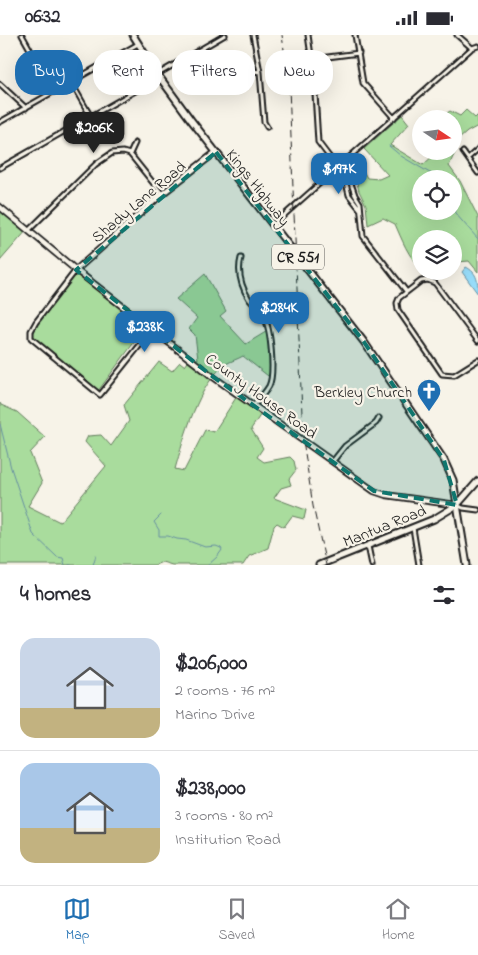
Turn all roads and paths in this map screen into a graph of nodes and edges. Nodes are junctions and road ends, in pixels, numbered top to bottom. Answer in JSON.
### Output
{"nodes":[{"id":1,"x":22,"y":35,"type":"edge"},
{"id":2,"x":133,"y":35,"type":"edge"},
{"id":3,"x":225,"y":35,"type":"edge"},
{"id":4,"x":253,"y":35,"type":"edge"},
{"id":5,"x":308,"y":35,"type":"edge"},
{"id":6,"x":355,"y":35,"type":"edge"},
{"id":7,"x":457,"y":35,"type":"edge"},
{"id":8,"x":138,"y":44,"type":"junction"},
{"id":9,"x":478,"y":46,"type":"edge"},
{"id":10,"x":472,"y":48,"type":"junction"},
{"id":11,"x":30,"y":50,"type":"edge"},
{"id":12,"x":142,"y":50,"type":"edge"},
{"id":13,"x":200,"y":50,"type":"edge"},
{"id":14,"x":310,"y":50,"type":"edge"},
{"id":15,"x":359,"y":53,"type":"junction"},
{"id":16,"x":333,"y":56,"type":"edge"},
{"id":17,"x":255,"y":71,"type":"edge"},
{"id":18,"x":260,"y":72,"type":"junction"},
{"id":19,"x":83,"y":75,"type":"edge"},
{"id":20,"x":162,"y":80,"type":"edge"},
{"id":21,"x":0,"y":84,"type":"edge"},
{"id":22,"x":49,"y":95,"type":"edge"},
{"id":23,"x":78,"y":95,"type":"edge"},
{"id":24,"x":127,"y":95,"type":"edge"},
{"id":25,"x":315,"y":95,"type":"edge"},
{"id":26,"x":26,"y":108,"type":"junction"},
{"id":27,"x":91,"y":117,"type":"junction"},
{"id":28,"x":394,"y":118,"type":"junction"},
{"id":29,"x":0,"y":122,"type":"edge"},
{"id":30,"x":267,"y":127,"type":"dead end"},
{"id":31,"x":135,"y":143,"type":"dead end"},
{"id":32,"x":478,"y":149,"type":"edge"},
{"id":33,"x":216,"y":152,"type":"junction"},
{"id":34,"x":463,"y":153,"type":"dead end"},
{"id":35,"x":130,"y":154,"type":"junction"},
{"id":36,"x":468,"y":158,"type":"junction"},
{"id":37,"x":337,"y":167,"type":"junction"},
{"id":38,"x":0,"y":169,"type":"edge"},
{"id":39,"x":478,"y":173,"type":"edge"},
{"id":40,"x":162,"y":194,"type":"junction"},
{"id":41,"x":0,"y":207,"type":"edge"},
{"id":42,"x":273,"y":225,"type":"junction"},
{"id":43,"x":29,"y":230,"type":"junction"},
{"id":44,"x":241,"y":259,"type":"dead end"},
{"id":45,"x":76,"y":269,"type":"junction"},
{"id":46,"x":406,"y":291,"type":"junction"},
{"id":47,"x":152,"y":329,"type":"junction"},
{"id":48,"x":478,"y":341,"type":"edge"},
{"id":49,"x":478,"y":360,"type":"edge"},
{"id":50,"x":254,"y":405,"type":"junction"},
{"id":51,"x":379,"y":418,"type":"dead end"},
{"id":52,"x":332,"y":461,"type":"junction"},
{"id":53,"x":478,"y":481,"type":"edge"},
{"id":54,"x":457,"y":505,"type":"junction"},
{"id":55,"x":478,"y":509,"type":"edge"},
{"id":56,"x":412,"y":527,"type":"junction"},
{"id":57,"x":368,"y":546,"type":"junction"},
{"id":58,"x":319,"y":565,"type":"edge"},
{"id":59,"x":372,"y":565,"type":"edge"},
{"id":60,"x":419,"y":565,"type":"edge"},
{"id":61,"x":467,"y":565,"type":"edge"}],
"edges":[{"from":1,"to":11,"type":"street"},
{"from":2,"to":8,"type":"main road","name":"Kings Highway","number":"CR 551"},
{"from":3,"to":13,"type":"street"},
{"from":4,"to":18,"type":"street"},
{"from":5,"to":14,"type":"street"},
{"from":6,"to":15,"type":"street"},
{"from":7,"to":10,"type":"street"},
{"from":8,"to":12,"type":"main road","name":"Kings Highway","number":"CR 551"},
{"from":8,"to":19,"type":"street"},
{"from":9,"to":10,"type":"street"},
{"from":10,"to":28,"type":"street"},
{"from":15,"to":16,"type":"street"},
{"from":15,"to":28,"type":"street"},
{"from":17,"to":18,"type":"street"},
{"from":18,"to":30,"type":"street"},
{"from":20,"to":33,"type":"main road","name":"Kings Highway","number":"CR 551"},
{"from":21,"to":26,"type":"street"},
{"from":22,"to":26,"type":"street"},
{"from":23,"to":27,"type":"street"},
{"from":24,"to":27,"type":"street"},
{"from":25,"to":37,"type":"street"},
{"from":26,"to":29,"type":"street"},
{"from":27,"to":38,"type":"street"},
{"from":28,"to":37,"type":"street"},
{"from":31,"to":35,"type":"street"},
{"from":32,"to":36,"type":"street"},
{"from":33,"to":40,"type":"street","name":"Shady Lane Road"},
{"from":33,"to":42,"type":"main road","name":"Kings Highway","number":"CR 551"},
{"from":34,"to":36,"type":"street"},
{"from":35,"to":40,"type":"street"},
{"from":35,"to":43,"type":"street"},
{"from":36,"to":39,"type":"street"},
{"from":37,"to":42,"type":"street"},
{"from":37,"to":46,"type":"street"},
{"from":40,"to":45,"type":"street","name":"Shady Lane Road"},
{"from":41,"to":43,"type":"street","name":"County House Road"},
{"from":42,"to":54,"type":"main road","name":"Kings Highway","number":"CR 551"},
{"from":43,"to":45,"type":"street","name":"County House Road"},
{"from":44,"to":50,"type":"street"},
{"from":45,"to":47,"type":"street","name":"County House Road"},
{"from":45,"to":47,"type":"street"},
{"from":46,"to":48,"type":"street"},
{"from":46,"to":49,"type":"street"},
{"from":47,"to":50,"type":"street","name":"County House Road"},
{"from":50,"to":52,"type":"street","name":"County House Road"},
{"from":51,"to":52,"type":"street"},
{"from":52,"to":54,"type":"street","name":"County House Road"},
{"from":53,"to":54,"type":"main road","name":"Mantua Road"},
{"from":54,"to":55,"type":"street"},
{"from":54,"to":56,"type":"main road","name":"Mantua Road"},
{"from":54,"to":61,"type":"main road","name":"Kings Highway","number":"CR 551"},
{"from":56,"to":57,"type":"main road","name":"Mantua Road"},
{"from":56,"to":60,"type":"street"},
{"from":57,"to":58,"type":"main road","name":"Mantua Road"},
{"from":57,"to":59,"type":"street"}]}
